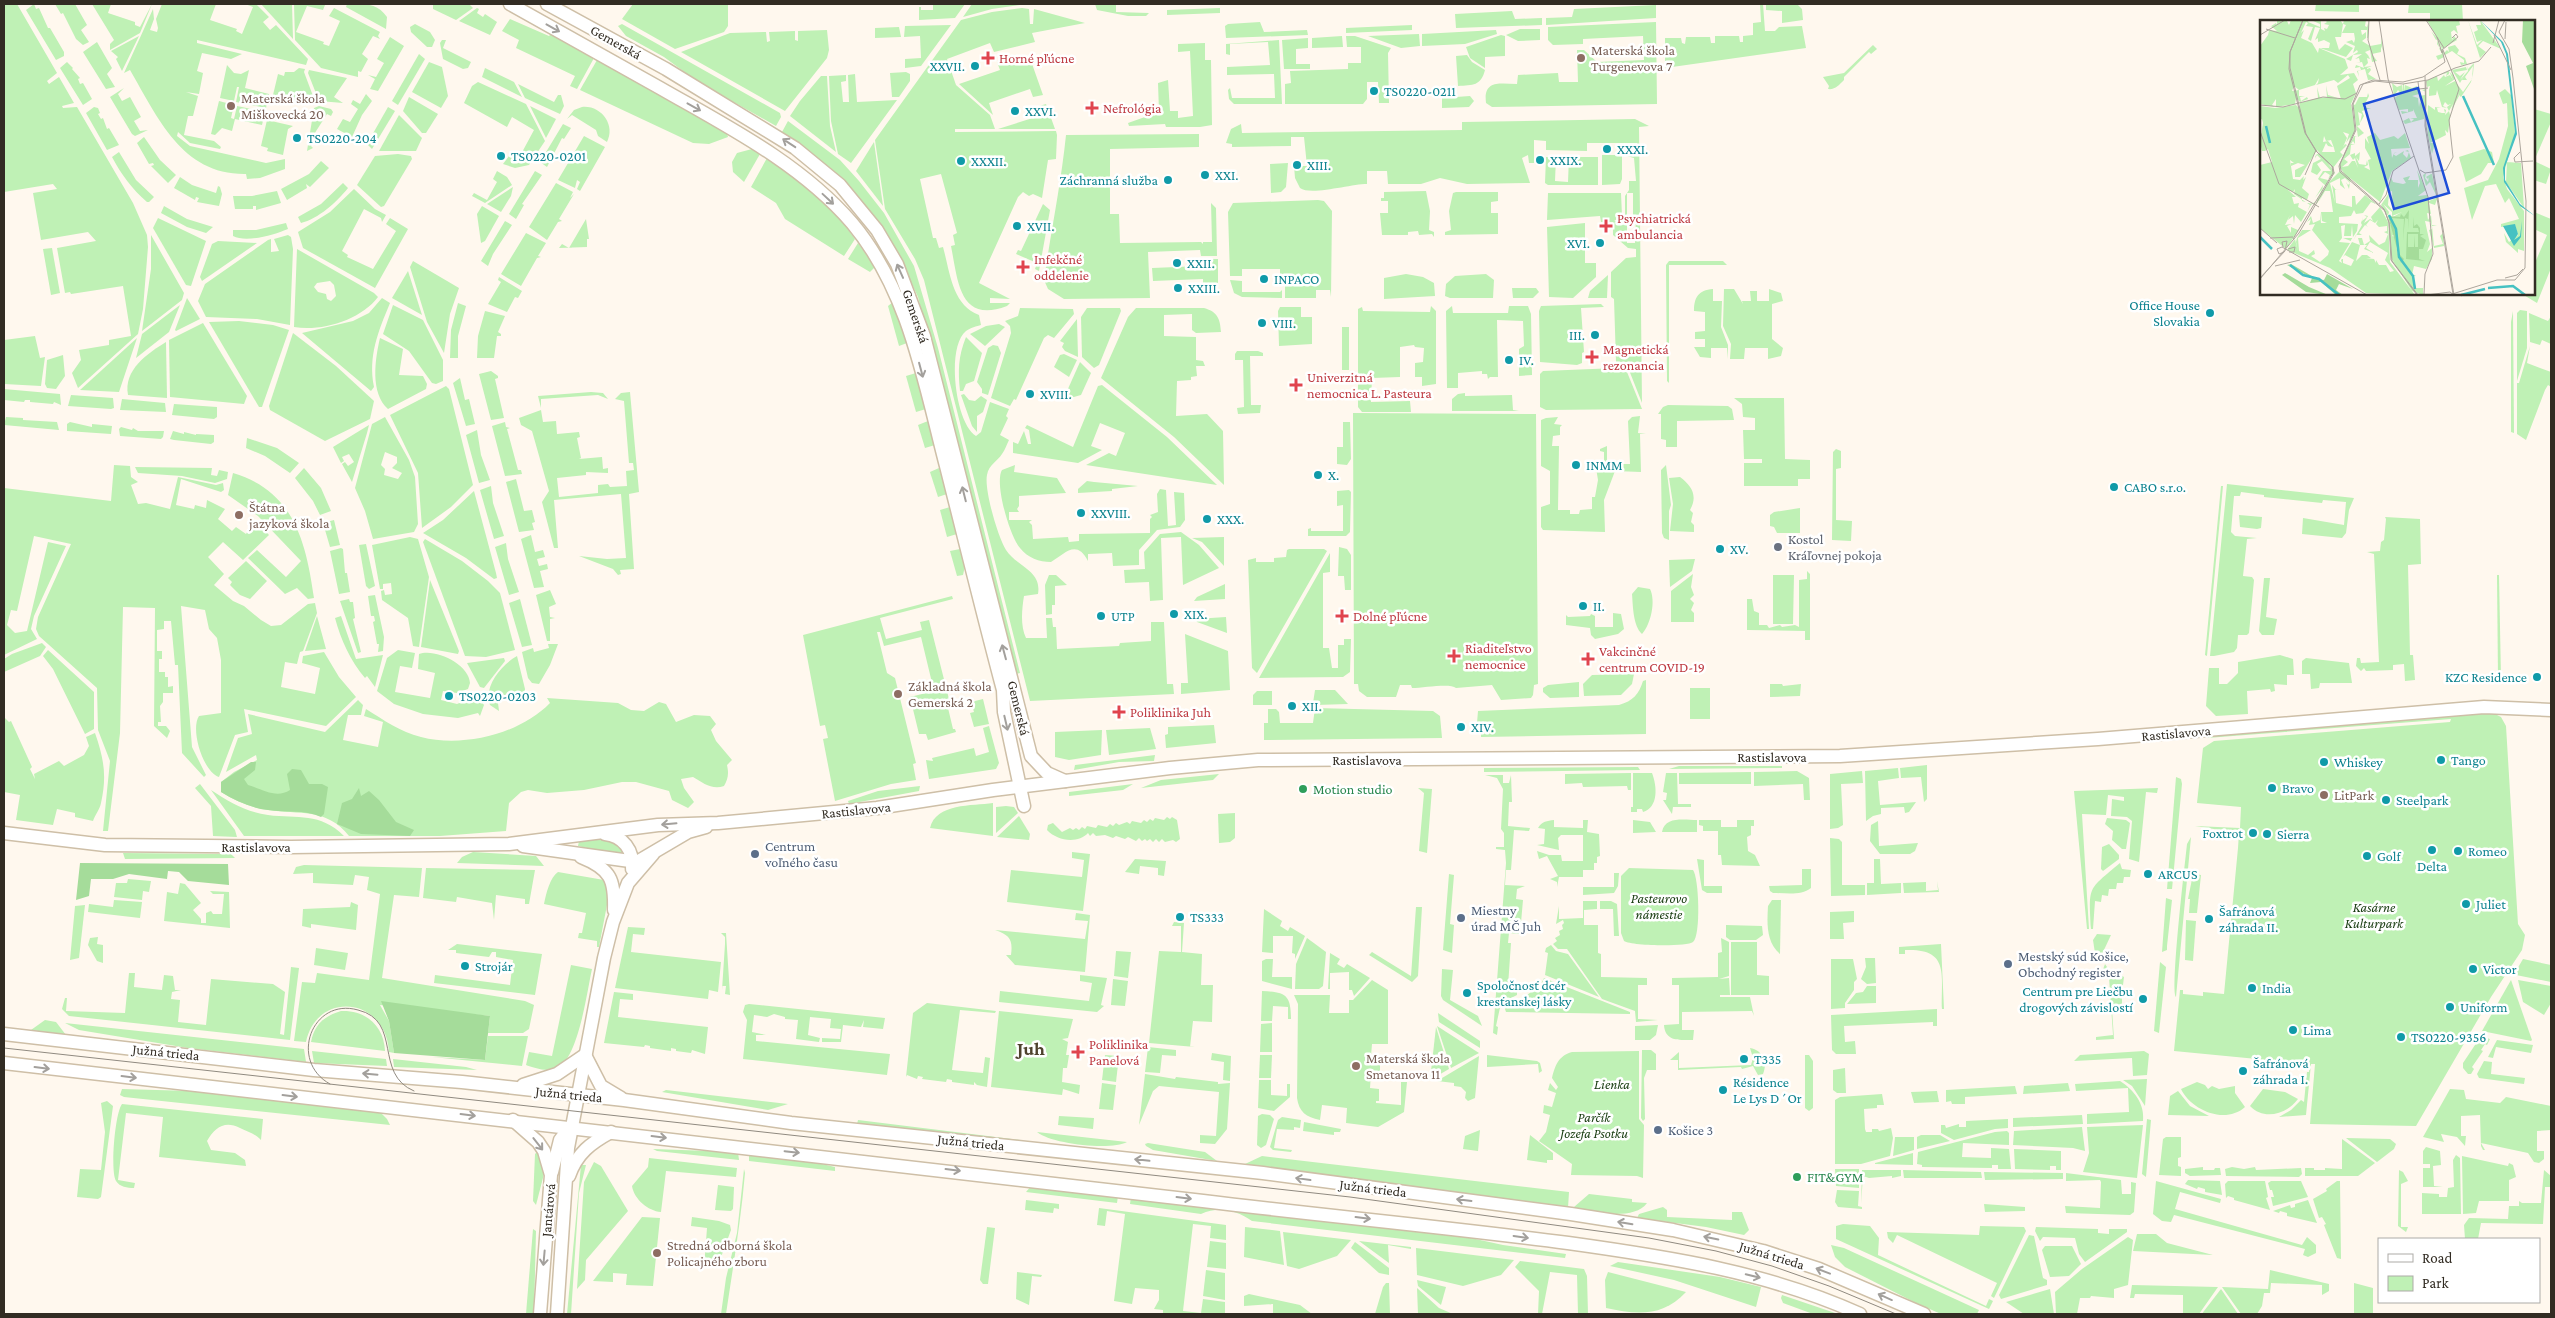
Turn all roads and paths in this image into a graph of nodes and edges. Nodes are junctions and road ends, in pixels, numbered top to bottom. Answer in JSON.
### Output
{"nodes":[{"id":1,"x":510,"y":4,"type":"edge"},
{"id":2,"x":547,"y":4,"type":"edge"},
{"id":3,"x":2551,"y":710,"type":"edge"},
{"id":4,"x":1029,"y":750,"type":"junction"},
{"id":5,"x":1013,"y":755,"type":"junction"},
{"id":6,"x":1022,"y":779,"type":"junction"},
{"id":7,"x":1065,"y":781,"type":"junction"},
{"id":8,"x":993,"y":790,"type":"junction"},
{"id":9,"x":718,"y":823,"type":"junction"},
{"id":10,"x":4,"y":833,"type":"edge"},
{"id":11,"x":594,"y":834,"type":"junction"},
{"id":12,"x":509,"y":844,"type":"junction"},
{"id":13,"x":562,"y":852,"type":"junction"},
{"id":14,"x":653,"y":854,"type":"junction"},
{"id":15,"x":633,"y":862,"type":"junction"},
{"id":16,"x":628,"y":883,"type":"junction"},
{"id":17,"x":613,"y":922,"type":"junction"},
{"id":18,"x":4,"y":1034,"type":"edge"},
{"id":19,"x":585,"y":1055,"type":"junction"},
{"id":20,"x":4,"y":1063,"type":"edge"},
{"id":21,"x":508,"y":1087,"type":"junction"},
{"id":22,"x":577,"y":1095,"type":"junction"},
{"id":23,"x":624,"y":1100,"type":"junction"},
{"id":24,"x":513,"y":1120,"type":"junction"},
{"id":25,"x":571,"y":1126,"type":"junction"},
{"id":26,"x":611,"y":1132,"type":"junction"},
{"id":27,"x":551,"y":1175,"type":"junction"},
{"id":28,"x":564,"y":1192,"type":"junction"},
{"id":29,"x":540,"y":1314,"type":"edge"},
{"id":30,"x":557,"y":1314,"type":"edge"},
{"id":31,"x":1860,"y":1314,"type":"edge"},
{"id":32,"x":1924,"y":1314,"type":"edge"}],
"edges":[{"from":1,"to":5,"type":"street","name":"Gemerská","one_way":true},
{"from":4,"to":2,"type":"street","name":"Gemerská","one_way":true},
{"from":3,"to":7,"type":"street","name":"Rastislavova"},
{"from":4,"to":6,"type":"street","name":"Rastislavova"},
{"from":4,"to":7,"type":"street","name":"Gemerská"},
{"from":5,"to":6,"type":"street","name":"Gemerská"},
{"from":5,"to":8,"type":"street","name":"Gemerská"},
{"from":6,"to":7,"type":"street","name":"Rastislavova"},
{"from":6,"to":8,"type":"street","name":"Rastislavova"},
{"from":6,"to":8,"type":"street","name":"Rastislavova"},
{"from":8,"to":9,"type":"street","name":"Rastislavova"},
{"from":9,"to":11,"type":"street","name":"Rastislavova","one_way":true},
{"from":9,"to":14,"type":"street","name":"Rastislavova"},
{"from":10,"to":12,"type":"street","name":"Rastislavova"},
{"from":11,"to":12,"type":"street","name":"Rastislavova"},
{"from":11,"to":15,"type":"street","name":"Rastislavova"},
{"from":12,"to":13,"type":"street","name":"Rastislavova"},
{"from":13,"to":15,"type":"street","name":"Rastislavova"},
{"from":13,"to":17,"type":"street","name":"Rastislavova"},
{"from":14,"to":15,"type":"street","name":"Rastislavova"},
{"from":14,"to":16,"type":"street","name":"Rastislavova"},
{"from":15,"to":16,"type":"street","name":"Rastislavova"},
{"from":16,"to":17,"type":"street","name":"Rastislavova"},
{"from":17,"to":19,"type":"street","name":"Rastislavova"},
{"from":21,"to":18,"type":"street","name":"Južná trieda","one_way":true},
{"from":19,"to":21,"type":"street"},
{"from":19,"to":22,"type":"street","name":"Rastislavova"},
{"from":19,"to":23,"type":"street"},
{"from":20,"to":24,"type":"street","name":"Južná trieda","one_way":true},
{"from":21,"to":22,"type":"street","name":"Južná trieda"},
{"from":22,"to":23,"type":"street","name":"Južná trieda"},
{"from":22,"to":25,"type":"street","name":"Jantárová"},
{"from":32,"to":23,"type":"street","name":"Južná trieda","one_way":true},
{"from":24,"to":25,"type":"street","name":"Južná trieda"},
{"from":24,"to":27,"type":"street","name":"Jantárová","one_way":true},
{"from":25,"to":26,"type":"street","name":"Južná trieda"},
{"from":25,"to":27,"type":"street"},
{"from":25,"to":28,"type":"street","name":"Jantárová"},
{"from":26,"to":28,"type":"street","name":"Jantárová"},
{"from":26,"to":31,"type":"street","name":"Južná trieda","one_way":true},
{"from":27,"to":29,"type":"street","name":"Jantárová","one_way":true},
{"from":28,"to":30,"type":"street","name":"Jantárová"}]}
